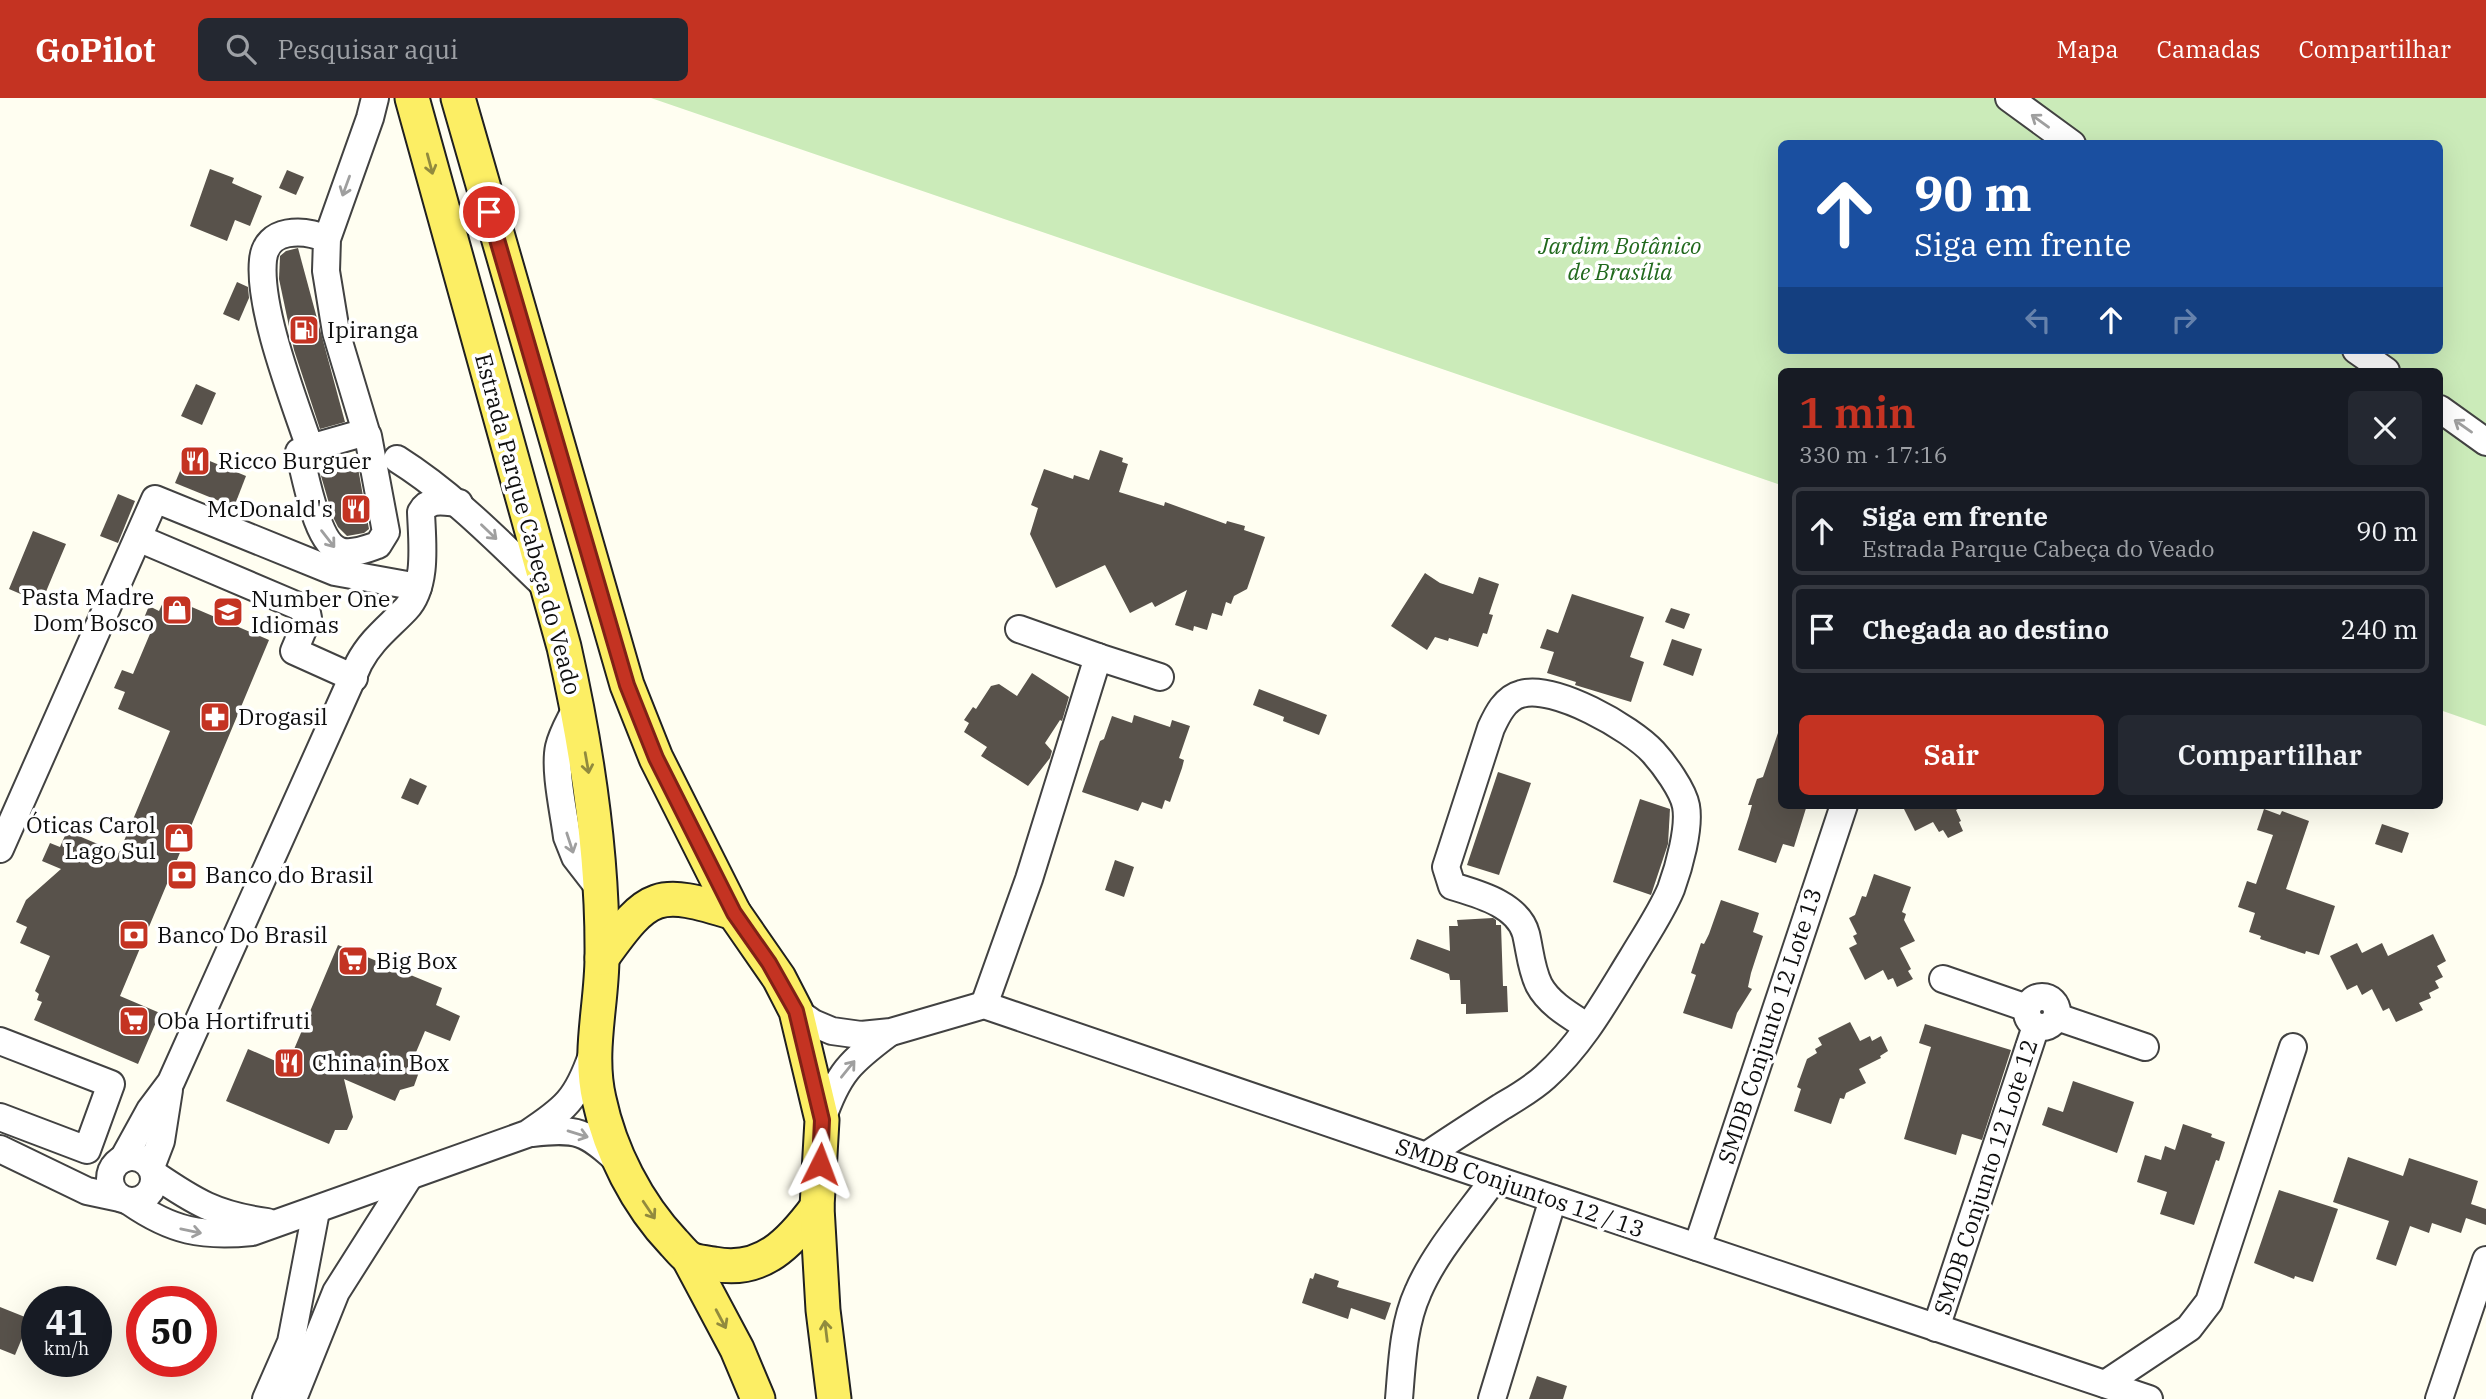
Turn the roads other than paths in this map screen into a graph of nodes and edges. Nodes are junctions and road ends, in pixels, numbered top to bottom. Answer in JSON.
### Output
{"nodes":[{"id":1,"x":375,"y":98,"type":"edge"},
{"id":2,"x":412,"y":98,"type":"edge"},
{"id":3,"x":458,"y":98,"type":"edge"},
{"id":4,"x":2009,"y":98,"type":"edge"},
{"id":5,"x":2067,"y":140,"type":"edge"},
{"id":6,"x":327,"y":239,"type":"junction"},
{"id":7,"x":2362,"y":354,"type":"edge"},
{"id":8,"x":2382,"y":368,"type":"edge"},
{"id":9,"x":2443,"y":411,"type":"edge"},
{"id":10,"x":367,"y":434,"type":"junction"},
{"id":11,"x":2486,"y":442,"type":"edge"},
{"id":12,"x":299,"y":452,"type":"dead end"},
{"id":13,"x":397,"y":459,"type":"junction"},
{"id":14,"x":459,"y":503,"type":"junction"},
{"id":15,"x":422,"y":525,"type":"junction"},
{"id":16,"x":138,"y":538,"type":"junction"},
{"id":17,"x":418,"y":587,"type":"junction"},
{"id":18,"x":548,"y":589,"type":"junction"},
{"id":19,"x":1019,"y":629,"type":"dead end"},
{"id":20,"x":1098,"y":657,"type":"junction"},
{"id":21,"x":1160,"y":677,"type":"dead end"},
{"id":22,"x":354,"y":678,"type":"junction"},
{"id":23,"x":1843,"y":809,"type":"edge"},
{"id":24,"x":0,"y":849,"type":"edge"},
{"id":25,"x":734,"y":913,"type":"junction"},
{"id":26,"x":602,"y":958,"type":"junction"},
{"id":27,"x":1943,"y":979,"type":"dead end"},
{"id":28,"x":984,"y":1005,"type":"junction"},
{"id":29,"x":796,"y":1011,"type":"junction"},
{"id":30,"x":2040,"y":1017,"type":"junction"},
{"id":31,"x":1588,"y":1027,"type":"junction"},
{"id":32,"x":891,"y":1032,"type":"junction"},
{"id":33,"x":0,"y":1041,"type":"edge"},
{"id":34,"x":595,"y":1047,"type":"junction"},
{"id":35,"x":2145,"y":1047,"type":"dead end"},
{"id":36,"x":2293,"y":1047,"type":"dead end"},
{"id":37,"x":170,"y":1082,"type":"junction"},
{"id":38,"x":0,"y":1117,"type":"edge"},
{"id":39,"x":822,"y":1120,"type":"junction"},
{"id":40,"x":527,"y":1134,"type":"junction"},
{"id":41,"x":0,"y":1149,"type":"edge"},
{"id":42,"x":1426,"y":1156,"type":"junction"},
{"id":43,"x":29,"y":1162,"type":"junction"},
{"id":44,"x":119,"y":1162,"type":"junction"},
{"id":45,"x":620,"y":1163,"type":"junction"},
{"id":46,"x":152,"y":1170,"type":"junction"},
{"id":47,"x":409,"y":1177,"type":"junction"},
{"id":48,"x":1494,"y":1179,"type":"junction"},
{"id":49,"x":1553,"y":1199,"type":"junction"},
{"id":50,"x":125,"y":1200,"type":"junction"},
{"id":51,"x":817,"y":1207,"type":"junction"},
{"id":52,"x":316,"y":1211,"type":"junction"},
{"id":53,"x":279,"y":1224,"type":"junction"},
{"id":54,"x":1697,"y":1248,"type":"junction"},
{"id":55,"x":689,"y":1259,"type":"junction"},
{"id":56,"x":2486,"y":1260,"type":"edge"},
{"id":57,"x":1937,"y":1328,"type":"junction"},
{"id":58,"x":2105,"y":1384,"type":"junction"},
{"id":59,"x":265,"y":1399,"type":"edge"},
{"id":60,"x":293,"y":1399,"type":"edge"},
{"id":61,"x":758,"y":1399,"type":"edge"},
{"id":62,"x":834,"y":1399,"type":"edge"},
{"id":63,"x":1399,"y":1399,"type":"edge"},
{"id":64,"x":1492,"y":1399,"type":"edge"},
{"id":65,"x":2149,"y":1399,"type":"edge"},
{"id":66,"x":2438,"y":1399,"type":"edge"}],
"edges":[{"from":1,"to":6,"type":"street","one_way":true},
{"from":2,"to":18,"type":"main road","name":"Estrada Parque Cabeça do Veado","one_way":true},
{"from":3,"to":25,"type":"main road","name":"Estrada Parque Cabeça do Veado"},
{"from":5,"to":4,"type":"street","one_way":true},
{"from":6,"to":10,"type":"street"},
{"from":6,"to":10,"type":"street"},
{"from":7,"to":8,"type":"street"},
{"from":11,"to":9,"type":"street","one_way":true},
{"from":12,"to":10,"type":"street","one_way":true},
{"from":10,"to":13,"type":"street"},
{"from":13,"to":14,"type":"street"},
{"from":13,"to":15,"type":"street"},
{"from":14,"to":15,"type":"street"},
{"from":14,"to":18,"type":"street","one_way":true},
{"from":15,"to":17,"type":"street"},
{"from":16,"to":17,"type":"street"},
{"from":16,"to":22,"type":"street"},
{"from":16,"to":24,"type":"street"},
{"from":17,"to":22,"type":"street"},
{"from":18,"to":26,"type":"main road","name":"Estrada Parque Cabeça do Veado","one_way":true},
{"from":19,"to":20,"type":"street"},
{"from":20,"to":21,"type":"street"},
{"from":20,"to":28,"type":"street"},
{"from":22,"to":37,"type":"street"},
{"from":23,"to":54,"type":"street","name":"SMDB Conjunto 12 Lote 13"},
{"from":25,"to":26,"type":"main road"},
{"from":25,"to":29,"type":"main road","name":"Estrada Parque Cabeça do Veado"},
{"from":26,"to":34,"type":"main road","name":"Estrada Parque Cabeça do Veado"},
{"from":27,"to":30,"type":"street"},
{"from":28,"to":32,"type":"street"},
{"from":28,"to":42,"type":"street","name":"SMDB Conjuntos 12 / 13"},
{"from":29,"to":32,"type":"street"},
{"from":29,"to":39,"type":"main road","name":"Estrada Parque Cabeça do Veado"},
{"from":30,"to":35,"type":"street"},
{"from":30,"to":57,"type":"street","name":"SMDB Conjunto 12 Lote 12"},
{"from":31,"to":31,"type":"street"},
{"from":31,"to":42,"type":"street"},
{"from":39,"to":32,"type":"street","one_way":true},
{"from":33,"to":38,"type":"street"},
{"from":34,"to":40,"type":"street"},
{"from":34,"to":45,"type":"main road","name":"Estrada Parque Cabeça do Veado"},
{"from":36,"to":58,"type":"street"},
{"from":37,"to":44,"type":"street"},
{"from":37,"to":46,"type":"street"},
{"from":39,"to":51,"type":"main road","name":"Estrada Parque Cabeça do Veado"},
{"from":40,"to":45,"type":"street","one_way":true},
{"from":40,"to":47,"type":"street"},
{"from":41,"to":43,"type":"street"},
{"from":42,"to":48,"type":"street","name":"SMDB Conjuntos 12 / 13"},
{"from":43,"to":44,"type":"street"},
{"from":43,"to":50,"type":"street"},
{"from":44,"to":46,"type":"street"},
{"from":44,"to":50,"type":"street"},
{"from":45,"to":55,"type":"main road","name":"Estrada Parque Cabeça do Veado","one_way":true},
{"from":46,"to":50,"type":"street"},
{"from":46,"to":53,"type":"street"},
{"from":47,"to":52,"type":"street"},
{"from":47,"to":60,"type":"street"},
{"from":48,"to":49,"type":"street","name":"SMDB Conjuntos 12 / 13"},
{"from":48,"to":63,"type":"street"},
{"from":49,"to":54,"type":"street","name":"SMDB Conjuntos 12 / 13"},
{"from":49,"to":64,"type":"street"},
{"from":50,"to":53,"type":"street","one_way":true},
{"from":51,"to":55,"type":"main road"},
{"from":62,"to":51,"type":"main road","one_way":true},
{"from":52,"to":53,"type":"street"},
{"from":52,"to":59,"type":"street"},
{"from":54,"to":57,"type":"street","name":"SMDB Conjuntos 12 / 13"},
{"from":55,"to":61,"type":"main road","one_way":true},
{"from":56,"to":66,"type":"street"},
{"from":57,"to":58,"type":"street","name":"SMDB Conjuntos 12 / 13"},
{"from":58,"to":65,"type":"street","name":"SMDB Conjuntos 12 / 13"}]}
